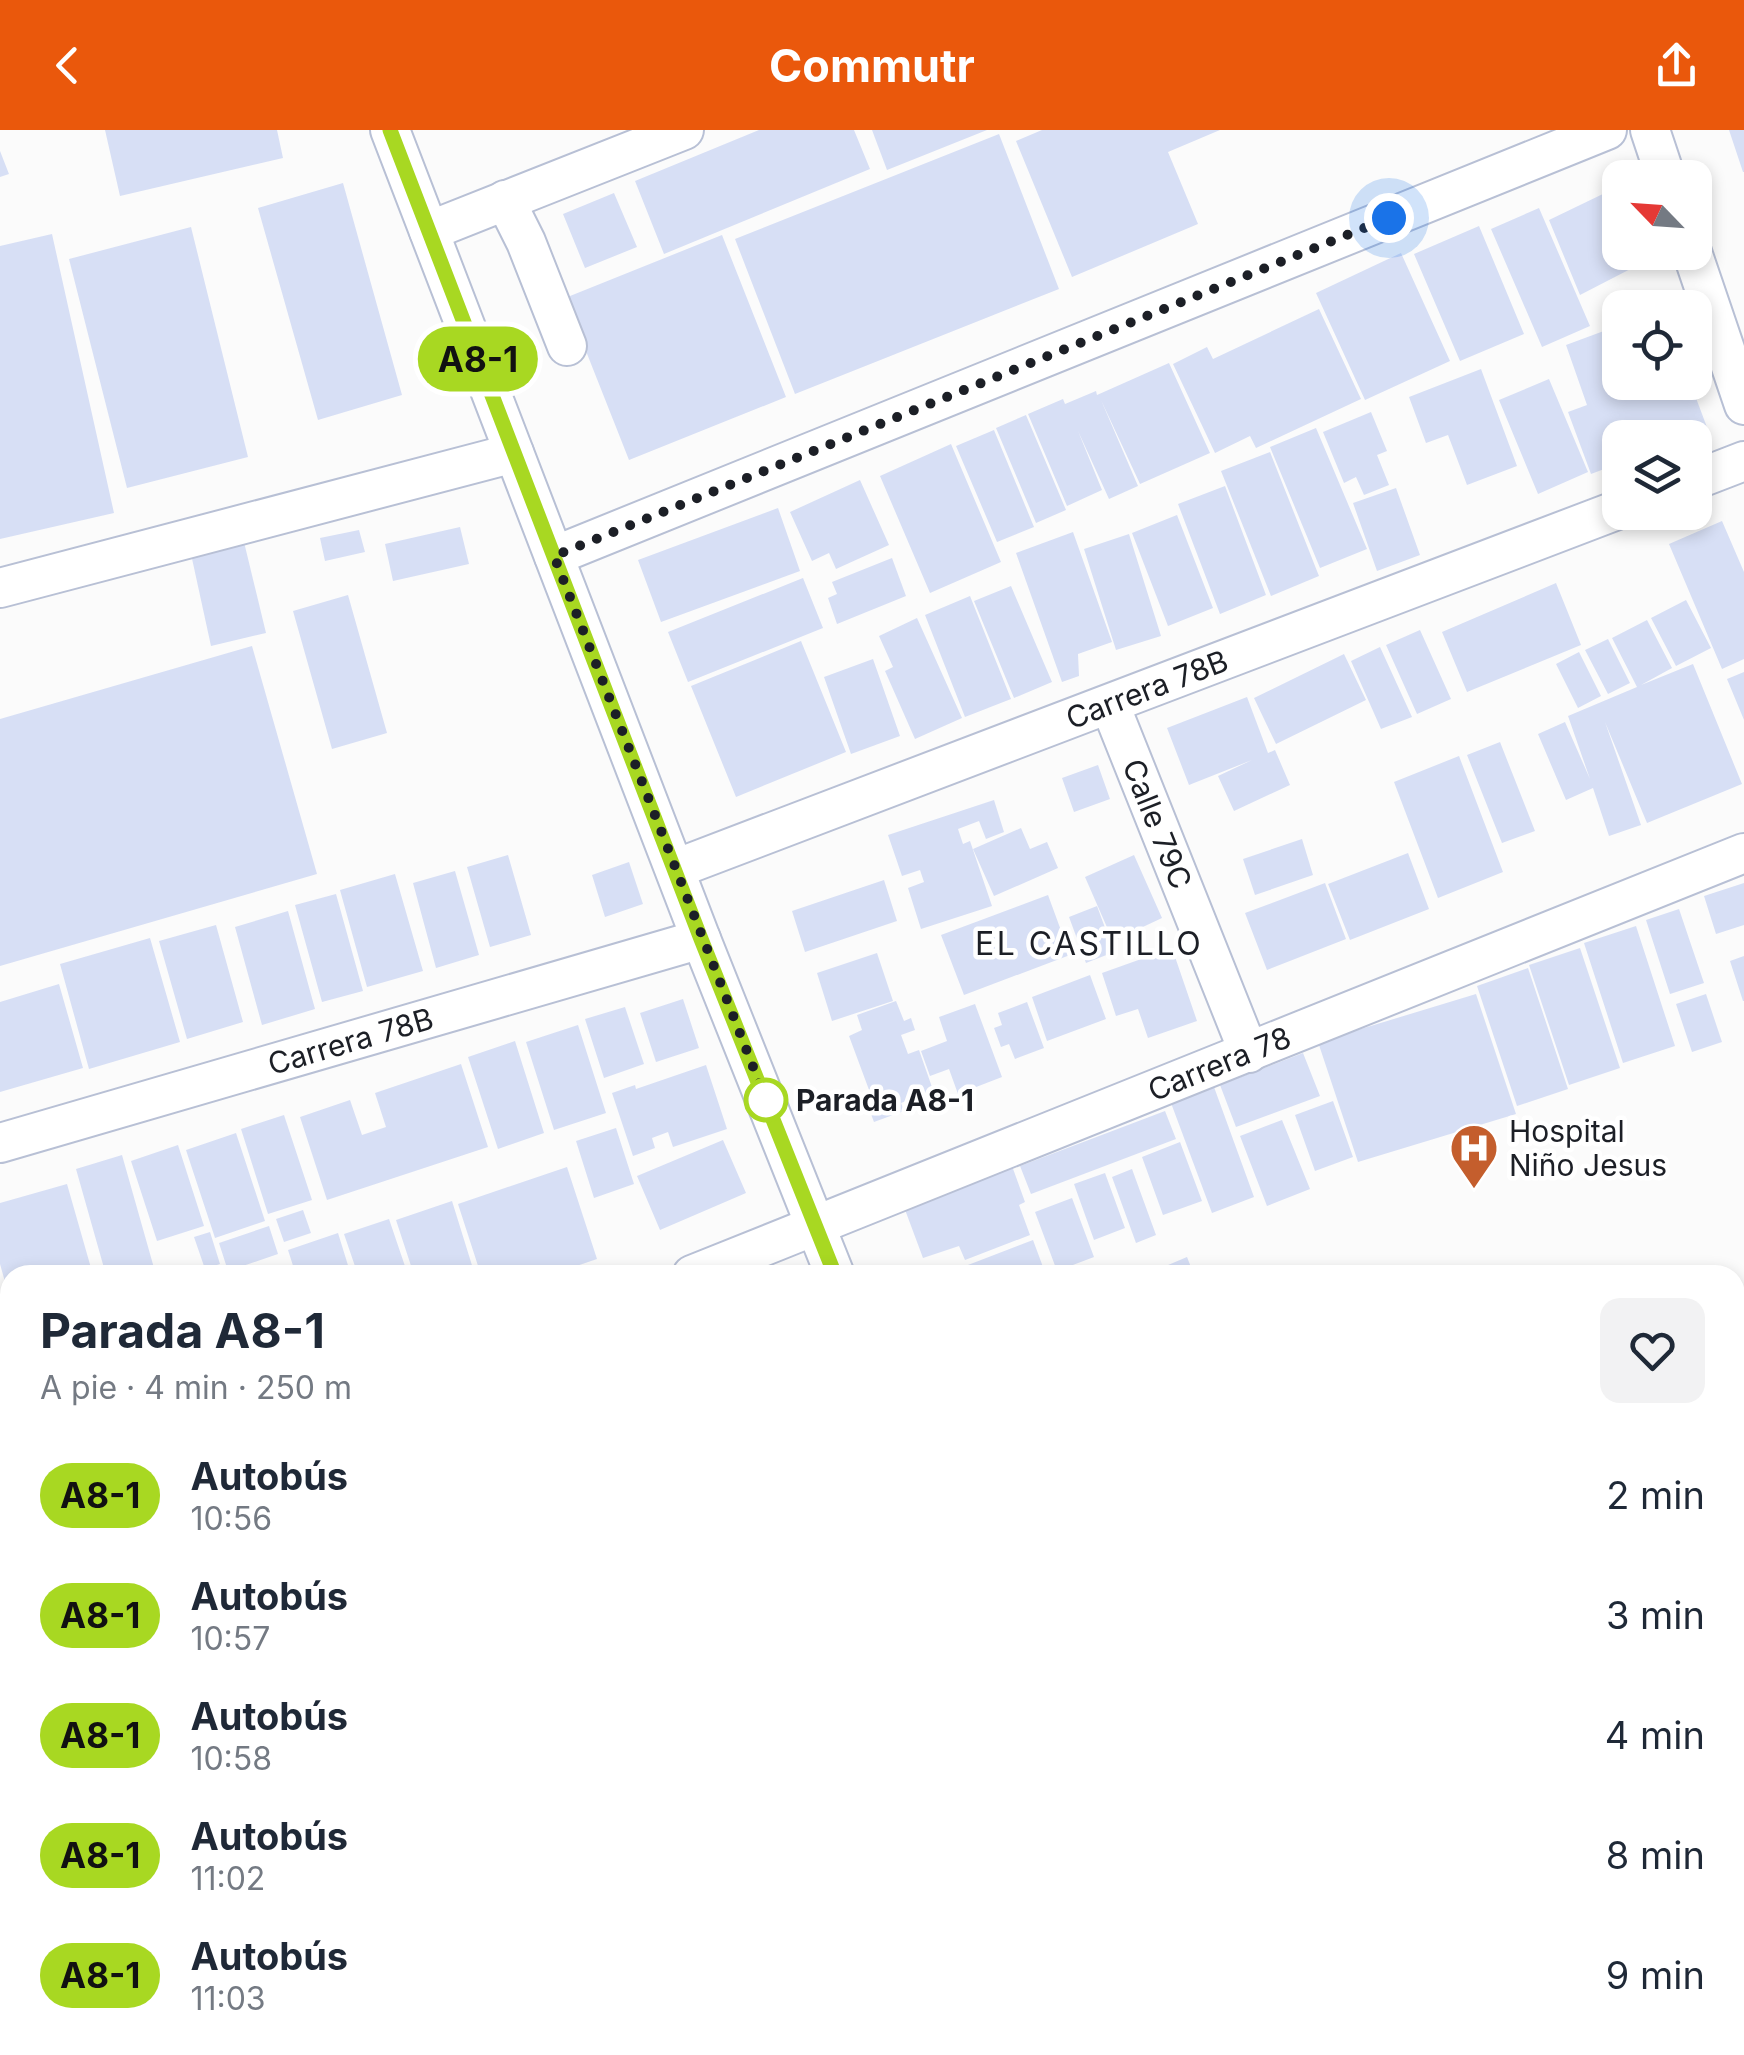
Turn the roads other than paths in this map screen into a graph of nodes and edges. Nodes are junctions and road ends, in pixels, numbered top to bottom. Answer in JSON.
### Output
{"nodes":[{"id":1,"x":390,"y":130,"type":"edge"},
{"id":2,"x":684,"y":130,"type":"edge"},
{"id":3,"x":1606,"y":130,"type":"edge"},
{"id":4,"x":1650,"y":130,"type":"edge"},
{"id":5,"x":1660,"y":160,"type":"edge"},
{"id":6,"x":505,"y":200,"type":"junction"},
{"id":7,"x":429,"y":231,"type":"junction"},
{"id":8,"x":1698,"y":270,"type":"edge"},
{"id":9,"x":567,"y":346,"type":"dead end"},
{"id":10,"x":1744,"y":405,"type":"edge"},
{"id":11,"x":514,"y":453,"type":"junction"},
{"id":12,"x":1744,"y":461,"type":"edge"},
{"id":13,"x":1712,"y":473,"type":"edge"},
{"id":14,"x":1602,"y":516,"type":"edge"},
{"id":15,"x":554,"y":556,"type":"junction"},
{"id":16,"x":0,"y":588,"type":"edge"},
{"id":17,"x":1110,"y":704,"type":"junction"},
{"id":18,"x":1744,"y":853,"type":"edge"},
{"id":19,"x":674,"y":869,"type":"junction"},
{"id":20,"x":701,"y":939,"type":"junction"},
{"id":21,"x":1248,"y":1052,"type":"junction"},
{"id":22,"x":0,"y":1142,"type":"edge"},
{"id":23,"x":818,"y":1226,"type":"junction"},
{"id":24,"x":718,"y":1265,"type":"edge"},
{"id":25,"x":832,"y":1265,"type":"edge"}],
"edges":[{"from":1,"to":7,"type":"street"},
{"from":2,"to":6,"type":"street"},
{"from":3,"to":15,"type":"street"},
{"from":4,"to":5,"type":"street"},
{"from":6,"to":7,"type":"street"},
{"from":6,"to":9,"type":"street"},
{"from":7,"to":11,"type":"street"},
{"from":8,"to":10,"type":"street"},
{"from":11,"to":15,"type":"street"},
{"from":11,"to":16,"type":"street"},
{"from":12,"to":13,"type":"street"},
{"from":14,"to":17,"type":"street","name":"Carrera 78B"},
{"from":15,"to":19,"type":"street"},
{"from":17,"to":19,"type":"street","name":"Carrera 78B"},
{"from":17,"to":21,"type":"street","name":"Calle 79C"},
{"from":18,"to":21,"type":"street","name":"Carrera 78"},
{"from":19,"to":20,"type":"street"},
{"from":20,"to":22,"type":"street","name":"Carrera 78B"},
{"from":20,"to":23,"type":"street"},
{"from":21,"to":23,"type":"street","name":"Carrera 78"},
{"from":23,"to":24,"type":"street","name":"Carrera 78"},
{"from":23,"to":25,"type":"street"}]}
